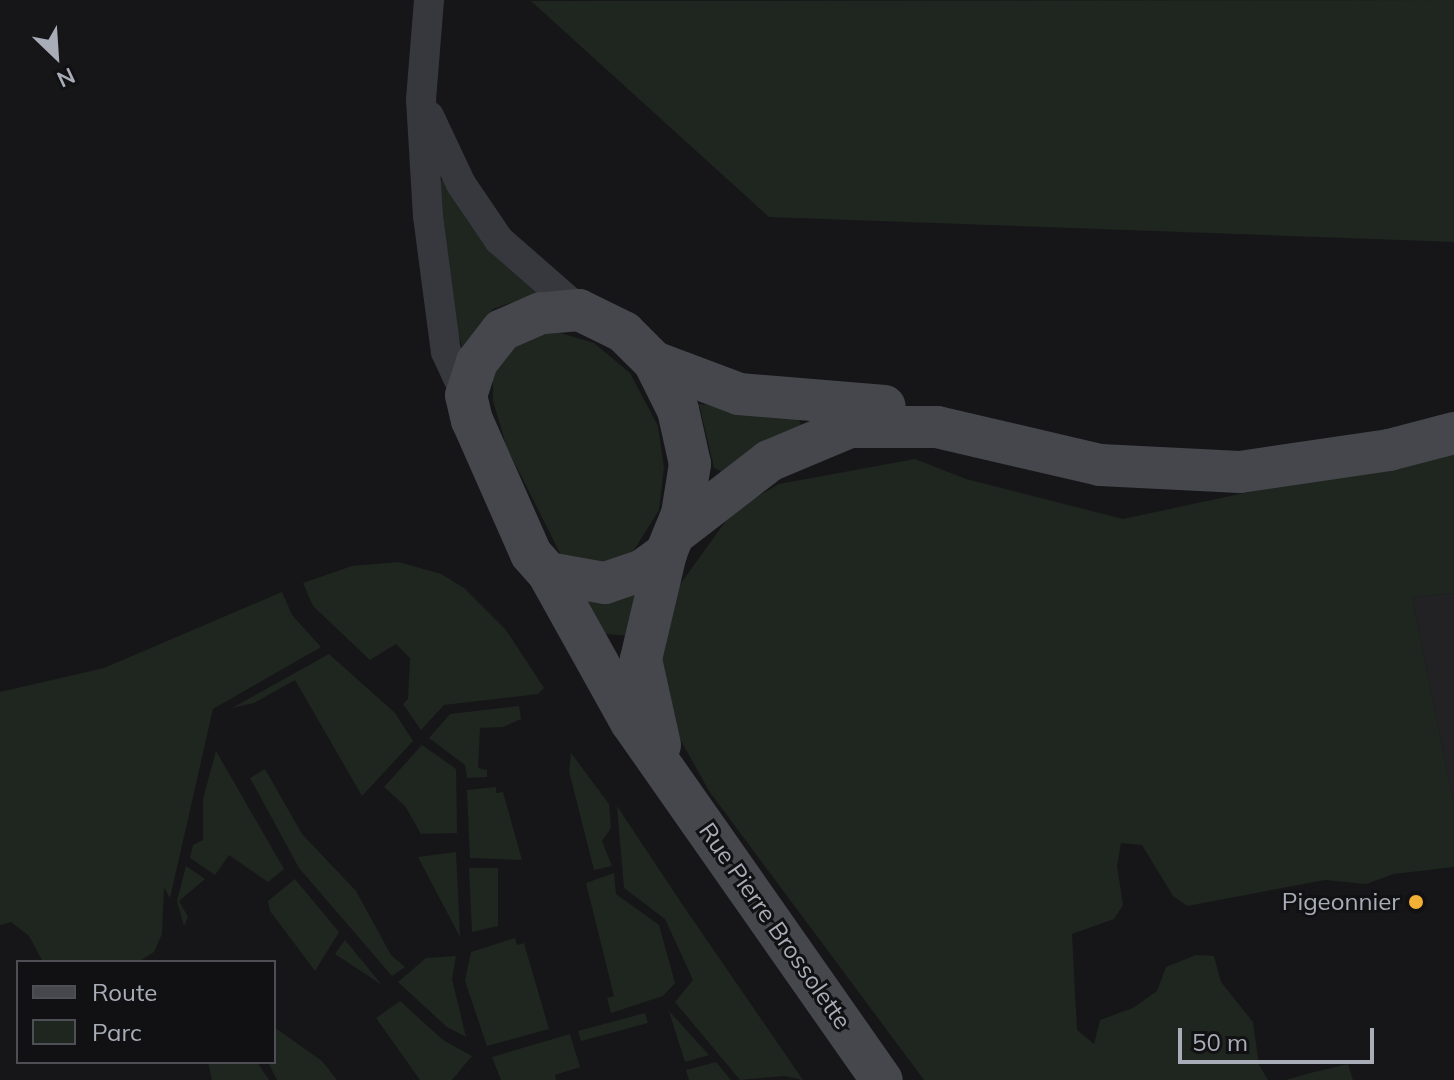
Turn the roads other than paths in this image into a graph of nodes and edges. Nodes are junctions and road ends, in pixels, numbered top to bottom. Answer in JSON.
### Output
{"nodes":[{"id":1,"x":429,"y":0,"type":"edge"},
{"id":2,"x":421,"y":99,"type":"junction"},
{"id":3,"x":579,"y":310,"type":"junction"},
{"id":4,"x":654,"y":362,"type":"junction"},
{"id":5,"x":466,"y":395,"type":"junction"},
{"id":6,"x":1454,"y":415,"type":"edge"},
{"id":7,"x":1454,"y":433,"type":"edge"},
{"id":8,"x":671,"y":543,"type":"junction"},
{"id":9,"x":548,"y":573,"type":"junction"},
{"id":10,"x":669,"y":773,"type":"junction"},
{"id":11,"x":882,"y":1080,"type":"edge"}],
"edges":[{"from":1,"to":2,"type":"street"},
{"from":2,"to":3,"type":"street"},
{"from":2,"to":5,"type":"street"},
{"from":3,"to":4,"type":"main road"},
{"from":3,"to":5,"type":"main road"},
{"from":4,"to":6,"type":"main road"},
{"from":4,"to":8,"type":"main road"},
{"from":5,"to":9,"type":"main road"},
{"from":7,"to":8,"type":"main road"},
{"from":8,"to":9,"type":"main road"},
{"from":8,"to":10,"type":"main road","name":"Rue Pierre Brossolette"},
{"from":9,"to":10,"type":"main road","name":"Rue Pierre Brossolette"},
{"from":10,"to":11,"type":"main road","name":"Rue Pierre Brossolette"}]}
